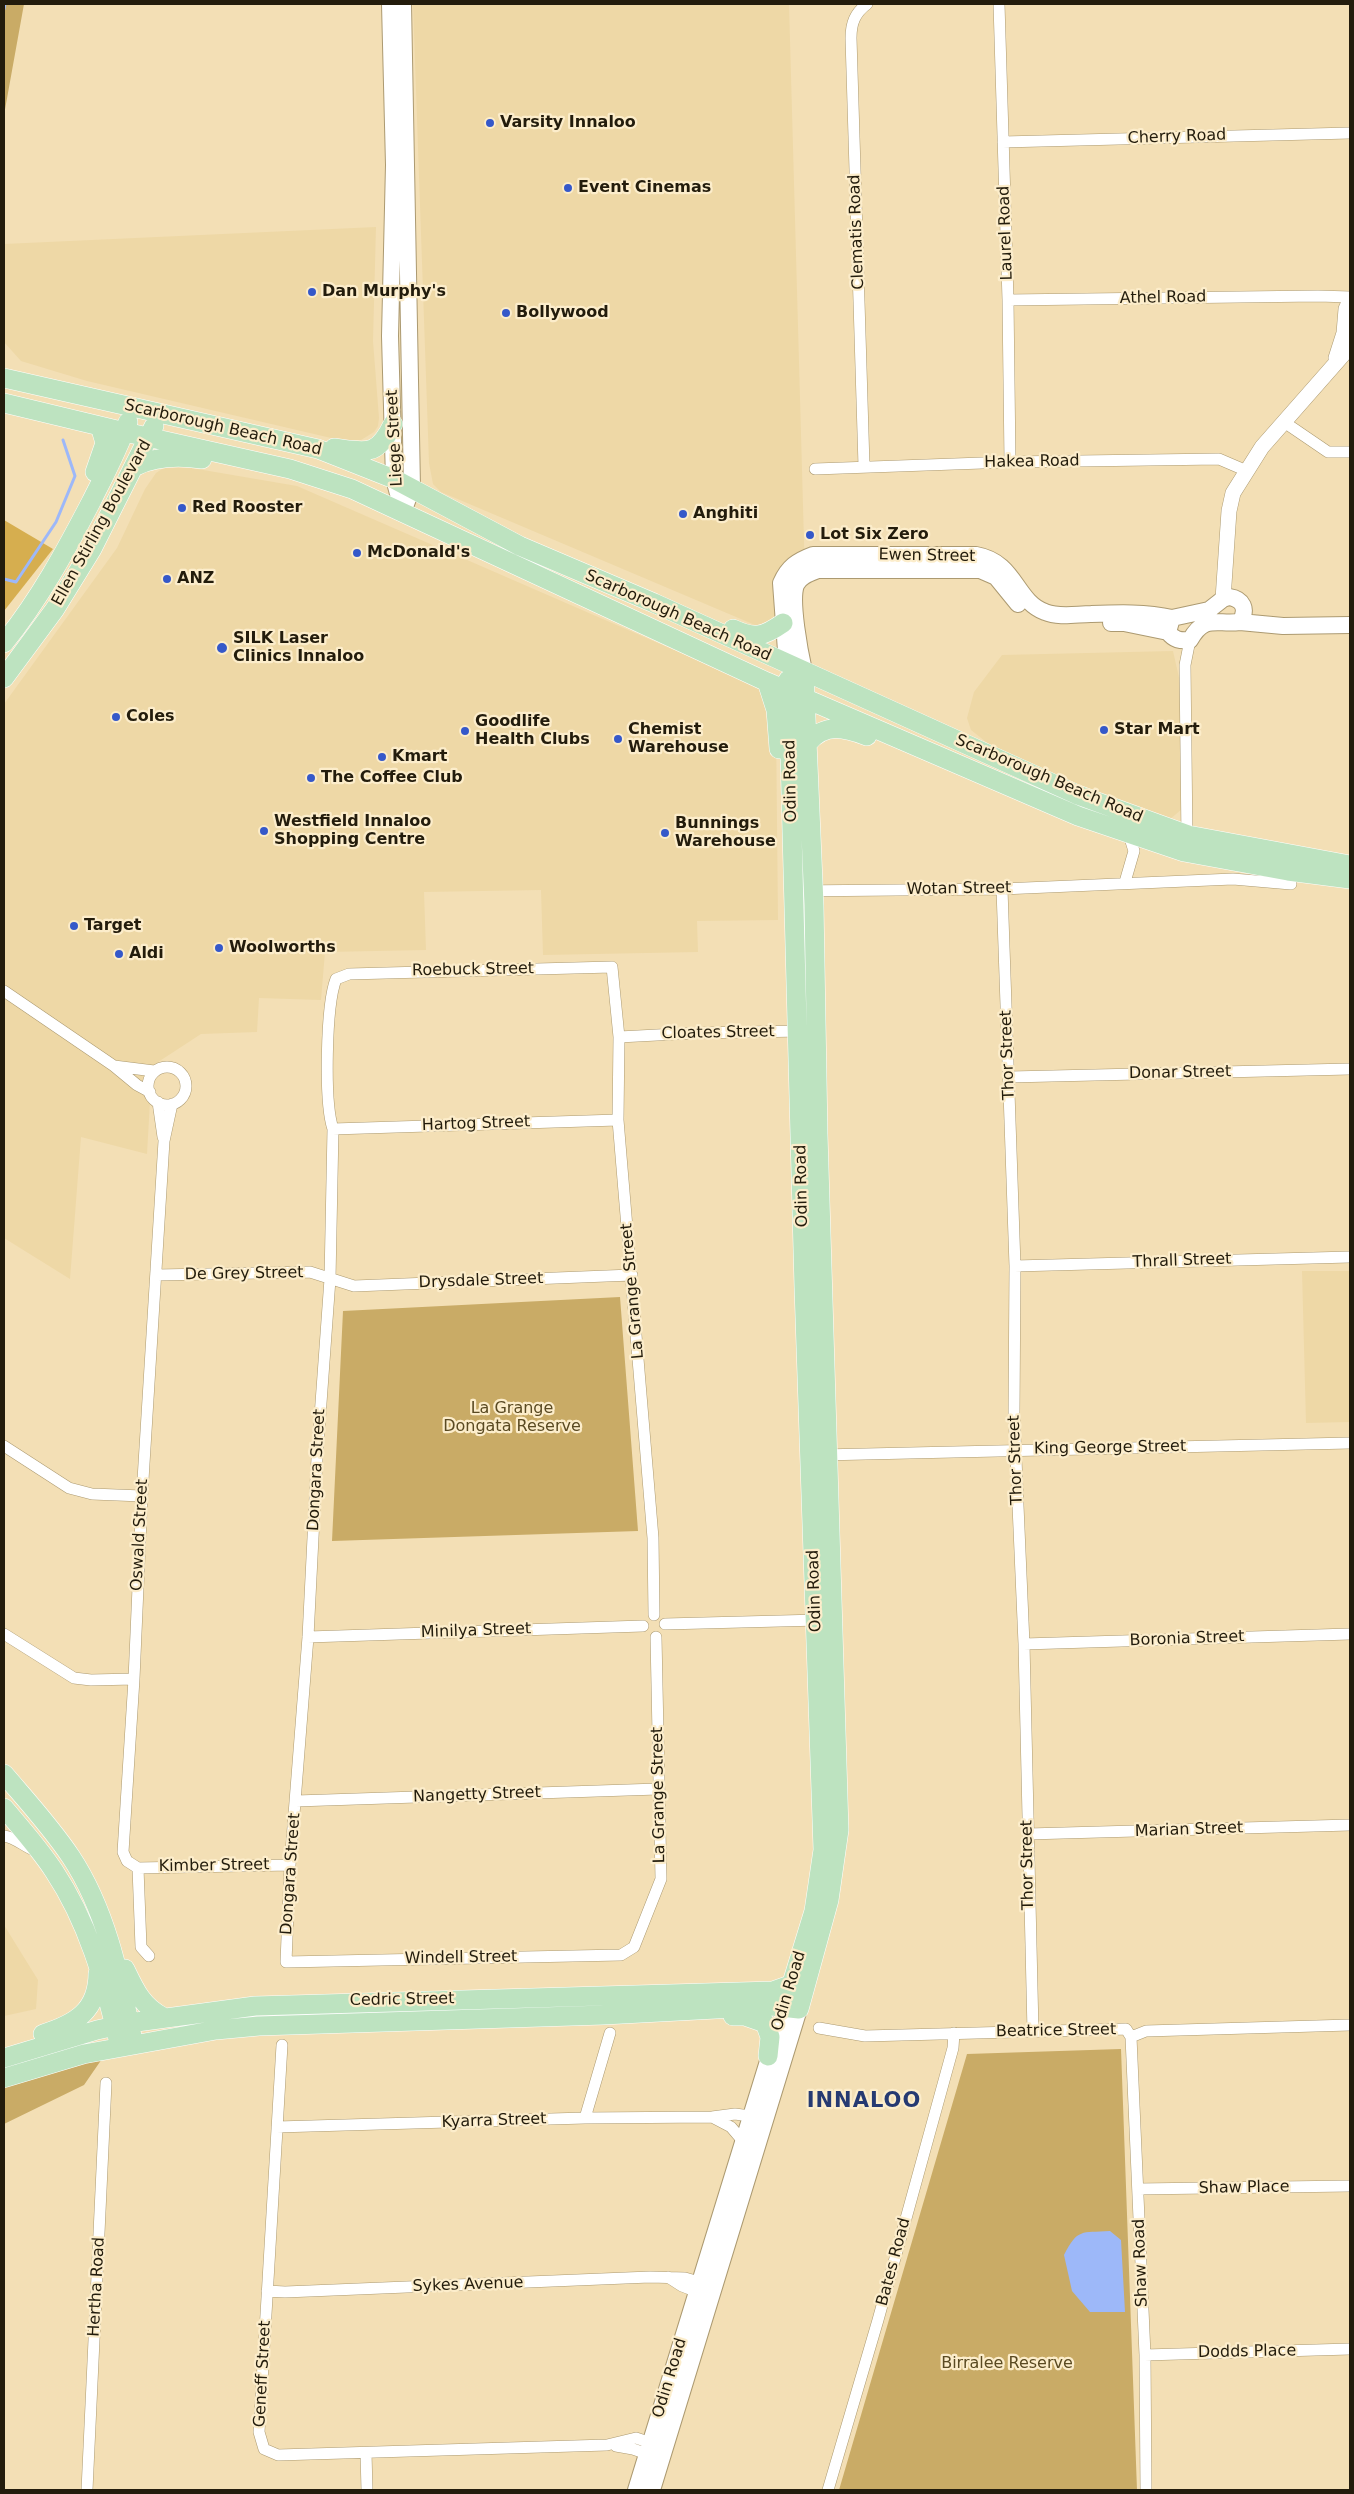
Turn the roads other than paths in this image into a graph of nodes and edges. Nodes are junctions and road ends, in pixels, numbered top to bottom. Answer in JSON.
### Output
{"nodes":[{"id":1,"x":390,"y":4,"type":"edge"},
{"id":2,"x":403,"y":4,"type":"edge"},
{"id":3,"x":866,"y":4,"type":"edge"},
{"id":4,"x":999,"y":4,"type":"edge"},
{"id":5,"x":1350,"y":133,"type":"edge"},
{"id":6,"x":1003,"y":142,"type":"junction"},
{"id":7,"x":1008,"y":300,"type":"junction"},
{"id":8,"x":1348,"y":310,"type":"edge"},
{"id":9,"x":1350,"y":346,"type":"edge"},
{"id":10,"x":1333,"y":366,"type":"junction"},
{"id":11,"x":4,"y":378,"type":"edge"},
{"id":12,"x":4,"y":403,"type":"edge"},
{"id":13,"x":134,"y":407,"type":"junction"},
{"id":14,"x":159,"y":413,"type":"junction"},
{"id":15,"x":1284,"y":422,"type":"junction"},
{"id":16,"x":393,"y":424,"type":"junction"},
{"id":17,"x":100,"y":426,"type":"junction"},
{"id":18,"x":124,"y":432,"type":"junction"},
{"id":19,"x":150,"y":438,"type":"junction"},
{"id":20,"x":308,"y":446,"type":"junction"},
{"id":21,"x":1350,"y":452,"type":"edge"},
{"id":22,"x":261,"y":462,"type":"junction"},
{"id":23,"x":1010,"y":462,"type":"junction"},
{"id":24,"x":136,"y":466,"type":"junction"},
{"id":25,"x":864,"y":466,"type":"junction"},
{"id":26,"x":815,"y":469,"type":"dead end"},
{"id":27,"x":1247,"y":471,"type":"junction"},
{"id":28,"x":394,"y":479,"type":"junction"},
{"id":29,"x":412,"y":488,"type":"junction"},
{"id":30,"x":403,"y":512,"type":"junction"},
{"id":31,"x":73,"y":537,"type":"junction"},
{"id":32,"x":842,"y":562,"type":"junction"},
{"id":33,"x":1234,"y":600,"type":"junction"},
{"id":34,"x":654,"y":603,"type":"junction"},
{"id":35,"x":1350,"y":616,"type":"edge"},
{"id":36,"x":1240,"y":622,"type":"junction"},
{"id":37,"x":783,"y":623,"type":"junction"},
{"id":38,"x":1350,"y":625,"type":"edge"},
{"id":39,"x":1171,"y":630,"type":"junction"},
{"id":40,"x":1190,"y":640,"type":"junction"},
{"id":41,"x":4,"y":643,"type":"edge"},
{"id":42,"x":787,"y":664,"type":"junction"},
{"id":43,"x":1185,"y":665,"type":"junction"},
{"id":44,"x":804,"y":671,"type":"junction"},
{"id":45,"x":4,"y":678,"type":"edge"},
{"id":46,"x":767,"y":682,"type":"junction"},
{"id":47,"x":797,"y":694,"type":"junction"},
{"id":48,"x":808,"y":743,"type":"junction"},
{"id":49,"x":972,"y":772,"type":"junction"},
{"id":50,"x":791,"y":816,"type":"junction"},
{"id":51,"x":1129,"y":835,"type":"junction"},
{"id":52,"x":1186,"y":844,"type":"junction"},
{"id":53,"x":1350,"y":865,"type":"edge"},
{"id":54,"x":1350,"y":879,"type":"edge"},
{"id":55,"x":1125,"y":882,"type":"junction"},
{"id":56,"x":1291,"y":884,"type":"dead end"},
{"id":57,"x":1002,"y":889,"type":"junction"},
{"id":58,"x":794,"y":891,"type":"junction"},
{"id":59,"x":813,"y":891,"type":"junction"},
{"id":60,"x":612,"y":967,"type":"joint"},
{"id":61,"x":336,"y":979,"type":"joint"},
{"id":62,"x":4,"y":991,"type":"edge"},
{"id":63,"x":808,"y":1031,"type":"junction"},
{"id":64,"x":619,"y":1037,"type":"junction"},
{"id":65,"x":114,"y":1066,"type":"junction"},
{"id":66,"x":1350,"y":1069,"type":"edge"},
{"id":67,"x":154,"y":1072,"type":"junction"},
{"id":68,"x":1010,"y":1077,"type":"junction"},
{"id":69,"x":150,"y":1092,"type":"junction"},
{"id":70,"x":158,"y":1102,"type":"junction"},
{"id":71,"x":172,"y":1104,"type":"junction"},
{"id":72,"x":618,"y":1120,"type":"junction"},
{"id":73,"x":333,"y":1129,"type":"junction"},
{"id":74,"x":164,"y":1141,"type":"junction"},
{"id":75,"x":1350,"y":1257,"type":"edge"},
{"id":76,"x":1015,"y":1266,"type":"junction"},
{"id":77,"x":157,"y":1275,"type":"junction"},
{"id":78,"x":632,"y":1275,"type":"junction"},
{"id":79,"x":330,"y":1279,"type":"junction"},
{"id":80,"x":1350,"y":1443,"type":"edge"},
{"id":81,"x":4,"y":1446,"type":"edge"},
{"id":82,"x":1016,"y":1450,"type":"junction"},
{"id":83,"x":819,"y":1455,"type":"junction"},
{"id":84,"x":142,"y":1496,"type":"junction"},
{"id":85,"x":654,"y":1615,"type":"junction"},
{"id":86,"x":825,"y":1620,"type":"junction"},
{"id":87,"x":665,"y":1624,"type":"junction"},
{"id":88,"x":643,"y":1626,"type":"junction"},
{"id":89,"x":4,"y":1634,"type":"edge"},
{"id":90,"x":1350,"y":1634,"type":"edge"},
{"id":91,"x":308,"y":1637,"type":"junction"},
{"id":92,"x":656,"y":1637,"type":"junction"},
{"id":93,"x":1024,"y":1644,"type":"junction"},
{"id":94,"x":134,"y":1679,"type":"junction"},
{"id":95,"x":4,"y":1774,"type":"edge"},
{"id":96,"x":658,"y":1789,"type":"junction"},
{"id":97,"x":296,"y":1800,"type":"junction"},
{"id":98,"x":4,"y":1808,"type":"edge"},
{"id":99,"x":1350,"y":1825,"type":"edge"},
{"id":100,"x":1028,"y":1834,"type":"junction"},
{"id":101,"x":4,"y":1836,"type":"edge"},
{"id":102,"x":42,"y":1854,"type":"junction"},
{"id":103,"x":290,"y":1865,"type":"junction"},
{"id":104,"x":138,"y":1868,"type":"junction"},
{"id":105,"x":103,"y":1923,"type":"junction"},
{"id":106,"x":634,"y":1948,"type":"joint"},
{"id":107,"x":149,"y":1956,"type":"dead end"},
{"id":108,"x":98,"y":1962,"type":"junction"},
{"id":109,"x":286,"y":1962,"type":"joint"},
{"id":110,"x":797,"y":1986,"type":"junction"},
{"id":111,"x":792,"y":2008,"type":"junction"},
{"id":112,"x":682,"y":2012,"type":"junction"},
{"id":113,"x":163,"y":2017,"type":"junction"},
{"id":114,"x":122,"y":2024,"type":"junction"},
{"id":115,"x":1350,"y":2025,"type":"edge"},
{"id":116,"x":819,"y":2028,"type":"dead end"},
{"id":117,"x":1033,"y":2031,"type":"junction"},
{"id":118,"x":610,"y":2033,"type":"dead end"},
{"id":119,"x":954,"y":2033,"type":"junction"},
{"id":120,"x":1131,"y":2037,"type":"junction"},
{"id":121,"x":282,"y":2045,"type":"dead end"},
{"id":122,"x":126,"y":2046,"type":"junction"},
{"id":123,"x":4,"y":2052,"type":"edge"},
{"id":124,"x":768,"y":2056,"type":"junction"},
{"id":125,"x":4,"y":2058,"type":"edge"},
{"id":126,"x":4,"y":2078,"type":"edge"},
{"id":127,"x":106,"y":2083,"type":"dead end"},
{"id":128,"x":712,"y":2117,"type":"junction"},
{"id":129,"x":585,"y":2118,"type":"junction"},
{"id":130,"x":757,"y":2118,"type":"junction"},
{"id":131,"x":277,"y":2127,"type":"junction"},
{"id":132,"x":750,"y":2143,"type":"junction"},
{"id":133,"x":1350,"y":2186,"type":"edge"},
{"id":134,"x":1138,"y":2189,"type":"junction"},
{"id":135,"x":706,"y":2289,"type":"junction"},
{"id":136,"x":267,"y":2291,"type":"junction"},
{"id":137,"x":1350,"y":2349,"type":"edge"},
{"id":138,"x":1145,"y":2354,"type":"junction"},
{"id":139,"x":656,"y":2450,"type":"junction"},
{"id":140,"x":366,"y":2453,"type":"junction"},
{"id":141,"x":87,"y":2490,"type":"edge"},
{"id":142,"x":367,"y":2490,"type":"edge"},
{"id":143,"x":636,"y":2490,"type":"edge"},
{"id":144,"x":652,"y":2490,"type":"edge"},
{"id":145,"x":828,"y":2490,"type":"edge"},
{"id":146,"x":1146,"y":2490,"type":"edge"}],
"edges":[{"from":1,"to":16,"type":"main road","name":"Liege Street"},
{"from":2,"to":29,"type":"main road","name":"Liege Street"},
{"from":3,"to":25,"type":"street","name":"Clematis Road"},
{"from":4,"to":6,"type":"street","name":"Laurel Road"},
{"from":5,"to":6,"type":"street","name":"Cherry Road"},
{"from":6,"to":7,"type":"street","name":"Laurel Road"},
{"from":7,"to":8,"type":"street","name":"Athel Road"},
{"from":7,"to":23,"type":"street","name":"Laurel Road"},
{"from":8,"to":10,"type":"street"},
{"from":9,"to":10,"type":"street"},
{"from":10,"to":15,"type":"street"},
{"from":11,"to":13,"type":"main road","name":"Scarborough Beach Road"},
{"from":12,"to":17,"type":"main road","name":"Scarborough Beach Road"},
{"from":13,"to":14,"type":"main road","name":"Scarborough Beach Road"},
{"from":13,"to":18,"type":"main road","name":"Ellen Stirling Boulevard"},
{"from":14,"to":19,"type":"main road","name":"Ellen Stirling Boulevard"},
{"from":14,"to":20,"type":"main road","name":"Scarborough Beach Road"},
{"from":15,"to":21,"type":"street"},
{"from":15,"to":27,"type":"street"},
{"from":16,"to":20,"type":"main road"},
{"from":16,"to":28,"type":"main road","name":"Liege Street"},
{"from":17,"to":18,"type":"main road","name":"Scarborough Beach Road"},
{"from":17,"to":31,"type":"main road"},
{"from":18,"to":19,"type":"main road","name":"Scarborough Beach Road"},
{"from":18,"to":31,"type":"main road","name":"Ellen Stirling Boulevard"},
{"from":19,"to":22,"type":"main road","name":"Scarborough Beach Road"},
{"from":19,"to":24,"type":"main road","name":"Ellen Stirling Boulevard"},
{"from":20,"to":28,"type":"main road","name":"Scarborough Beach Road"},
{"from":22,"to":24,"type":"main road"},
{"from":22,"to":30,"type":"main road","name":"Scarborough Beach Road"},
{"from":23,"to":25,"type":"street","name":"Hakea Road"},
{"from":23,"to":27,"type":"street","name":"Hakea Road"},
{"from":24,"to":45,"type":"main road","name":"Ellen Stirling Boulevard"},
{"from":25,"to":26,"type":"street","name":"Hakea Road"},
{"from":27,"to":33,"type":"street"},
{"from":28,"to":29,"type":"main road","name":"Scarborough Beach Road"},
{"from":28,"to":30,"type":"main road","name":"Liege Street"},
{"from":29,"to":30,"type":"main road","name":"Liege Street"},
{"from":29,"to":34,"type":"main road","name":"Scarborough Beach Road"},
{"from":30,"to":46,"type":"main road","name":"Scarborough Beach Road"},
{"from":31,"to":41,"type":"main road","name":"Ellen Stirling Boulevard"},
{"from":32,"to":37,"type":"main road","name":"Ewen Street"},
{"from":32,"to":39,"type":"main road","name":"Ewen Street"},
{"from":32,"to":44,"type":"main road","name":"Ewen Street"},
{"from":33,"to":35,"type":"main road"},
{"from":33,"to":36,"type":"main road"},
{"from":33,"to":39,"type":"main road","name":"Ewen Street"},
{"from":34,"to":37,"type":"main road"},
{"from":34,"to":42,"type":"main road","name":"Scarborough Beach Road"},
{"from":36,"to":38,"type":"main road"},
{"from":36,"to":40,"type":"main road"},
{"from":37,"to":42,"type":"main road","name":"Ewen Street"},
{"from":39,"to":40,"type":"main road","name":"Ewen Street"},
{"from":39,"to":43,"type":"street"},
{"from":40,"to":43,"type":"street"},
{"from":42,"to":44,"type":"main road","name":"Scarborough Beach Road"},
{"from":42,"to":47,"type":"main road","name":"Odin Road"},
{"from":43,"to":52,"type":"street"},
{"from":44,"to":47,"type":"main road","name":"Odin Road"},
{"from":44,"to":52,"type":"main road","name":"Scarborough Beach Road"},
{"from":46,"to":47,"type":"main road","name":"Scarborough Beach Road"},
{"from":46,"to":50,"type":"main road"},
{"from":47,"to":48,"type":"main road","name":"Odin Road"},
{"from":47,"to":49,"type":"main road","name":"Scarborough Beach Road"},
{"from":47,"to":50,"type":"main road","name":"Odin Road"},
{"from":48,"to":49,"type":"main road"},
{"from":48,"to":59,"type":"main road","name":"Odin Road"},
{"from":49,"to":51,"type":"main road","name":"Scarborough Beach Road"},
{"from":50,"to":58,"type":"main road","name":"Odin Road"},
{"from":51,"to":52,"type":"main road","name":"Scarborough Beach Road"},
{"from":51,"to":55,"type":"street"},
{"from":52,"to":53,"type":"main road","name":"Scarborough Beach Road"},
{"from":52,"to":54,"type":"main road","name":"Scarborough Beach Road"},
{"from":55,"to":56,"type":"street","name":"Wotan Street"},
{"from":55,"to":57,"type":"street","name":"Wotan Street"},
{"from":57,"to":59,"type":"street","name":"Wotan Street"},
{"from":57,"to":68,"type":"street","name":"Thor Street"},
{"from":58,"to":59,"type":"street","name":"Wotan Street"},
{"from":58,"to":63,"type":"main road","name":"Odin Road"},
{"from":59,"to":63,"type":"main road","name":"Odin Road"},
{"from":60,"to":61,"type":"street","name":"Roebuck Street"},
{"from":60,"to":64,"type":"street","name":"La Grange Street"},
{"from":61,"to":73,"type":"street","name":"Dongara Street"},
{"from":62,"to":65,"type":"street"},
{"from":63,"to":64,"type":"street","name":"Cloates Street"},
{"from":63,"to":83,"type":"main road","name":"Odin Road"},
{"from":64,"to":72,"type":"street","name":"La Grange Street"},
{"from":65,"to":67,"type":"street"},
{"from":65,"to":69,"type":"street"},
{"from":66,"to":68,"type":"street","name":"Donar Street"},
{"from":67,"to":69,"type":"street"},
{"from":67,"to":71,"type":"street"},
{"from":68,"to":76,"type":"street","name":"Thor Street"},
{"from":69,"to":70,"type":"street"},
{"from":70,"to":71,"type":"street"},
{"from":70,"to":74,"type":"street"},
{"from":71,"to":74,"type":"street","name":"Oswald Street"},
{"from":72,"to":73,"type":"street","name":"Hartog Street"},
{"from":72,"to":78,"type":"street","name":"La Grange Street"},
{"from":73,"to":79,"type":"street","name":"Dongara Street"},
{"from":74,"to":77,"type":"street","name":"Oswald Street"},
{"from":75,"to":76,"type":"street","name":"Thrall Street"},
{"from":76,"to":82,"type":"street","name":"Thor Street"},
{"from":77,"to":79,"type":"street","name":"De Grey Street"},
{"from":77,"to":84,"type":"street","name":"Oswald Street"},
{"from":78,"to":79,"type":"street","name":"Drysdale Street"},
{"from":78,"to":85,"type":"street","name":"La Grange Street"},
{"from":79,"to":91,"type":"street","name":"Dongara Street"},
{"from":80,"to":82,"type":"street","name":"King George Street"},
{"from":81,"to":84,"type":"street"},
{"from":82,"to":83,"type":"street","name":"King George Street"},
{"from":82,"to":93,"type":"street","name":"Thor Street"},
{"from":83,"to":86,"type":"main road","name":"Odin Road"},
{"from":84,"to":94,"type":"street","name":"Oswald Street"},
{"from":85,"to":87,"type":"street"},
{"from":85,"to":88,"type":"street"},
{"from":86,"to":87,"type":"street"},
{"from":86,"to":110,"type":"main road","name":"Odin Road"},
{"from":87,"to":92,"type":"street"},
{"from":88,"to":91,"type":"street","name":"Minilya Street"},
{"from":88,"to":92,"type":"street"},
{"from":89,"to":94,"type":"street"},
{"from":90,"to":93,"type":"street","name":"Boronia Street"},
{"from":91,"to":97,"type":"street","name":"Dongara Street"},
{"from":92,"to":96,"type":"street","name":"La Grange Street"},
{"from":93,"to":100,"type":"street","name":"Thor Street"},
{"from":94,"to":104,"type":"street","name":"Oswald Street"},
{"from":95,"to":105,"type":"main road"},
{"from":96,"to":97,"type":"street","name":"Nangetty Street"},
{"from":96,"to":106,"type":"street","name":"La Grange Street"},
{"from":97,"to":103,"type":"street","name":"Dongara Street"},
{"from":98,"to":102,"type":"main road"},
{"from":99,"to":100,"type":"street","name":"Marian Street"},
{"from":100,"to":117,"type":"street","name":"Thor Street"},
{"from":101,"to":102,"type":"street"},
{"from":102,"to":108,"type":"main road"},
{"from":103,"to":104,"type":"street","name":"Kimber Street"},
{"from":103,"to":109,"type":"street","name":"Dongara Street"},
{"from":104,"to":107,"type":"street"},
{"from":105,"to":113,"type":"main road"},
{"from":105,"to":114,"type":"main road"},
{"from":106,"to":109,"type":"street","name":"Windell Street"},
{"from":108,"to":114,"type":"main road"},
{"from":108,"to":123,"type":"main road"},
{"from":110,"to":111,"type":"main road","name":"Odin Road"},
{"from":110,"to":113,"type":"main road","name":"Cedric Street"},
{"from":111,"to":112,"type":"main road","name":"Cedric Street"},
{"from":111,"to":124,"type":"main road","name":"Odin Road"},
{"from":111,"to":130,"type":"main road","name":"Odin Road"},
{"from":112,"to":122,"type":"main road","name":"Cedric Street"},
{"from":112,"to":124,"type":"main road"},
{"from":113,"to":114,"type":"main road","name":"Cedric Street"},
{"from":114,"to":122,"type":"main road"},
{"from":114,"to":125,"type":"main road","name":"Cedric Street"},
{"from":115,"to":120,"type":"street","name":"Beatrice Street"},
{"from":116,"to":119,"type":"street","name":"Beatrice Street"},
{"from":117,"to":119,"type":"street","name":"Beatrice Street"},
{"from":117,"to":120,"type":"street","name":"Beatrice Street"},
{"from":118,"to":129,"type":"street"},
{"from":119,"to":145,"type":"street","name":"Bates Road"},
{"from":120,"to":134,"type":"street","name":"Shaw Road"},
{"from":121,"to":131,"type":"street","name":"Geneff Street"},
{"from":122,"to":126,"type":"main road","name":"Cedric Street"},
{"from":124,"to":130,"type":"main road","name":"Odin Road"},
{"from":127,"to":141,"type":"street","name":"Hertha Road"},
{"from":128,"to":129,"type":"street","name":"Kyarra Street"},
{"from":128,"to":130,"type":"street","name":"Kyarra Street"},
{"from":128,"to":132,"type":"street"},
{"from":129,"to":131,"type":"street","name":"Kyarra Street"},
{"from":130,"to":132,"type":"main road","name":"Odin Road"},
{"from":131,"to":136,"type":"street","name":"Geneff Street"},
{"from":132,"to":135,"type":"main road","name":"Odin Road"},
{"from":133,"to":134,"type":"street","name":"Shaw Place"},
{"from":134,"to":138,"type":"street","name":"Shaw Road"},
{"from":135,"to":136,"type":"street","name":"Sykes Avenue"},
{"from":135,"to":139,"type":"main road","name":"Odin Road"},
{"from":136,"to":140,"type":"street","name":"Geneff Street"},
{"from":137,"to":138,"type":"street","name":"Dodds Place"},
{"from":138,"to":146,"type":"street","name":"Shaw Road"},
{"from":139,"to":140,"type":"street","name":"Geneff Street"},
{"from":139,"to":143,"type":"main road","name":"Odin Road"},
{"from":139,"to":144,"type":"main road","name":"Odin Road"},
{"from":140,"to":142,"type":"street"}]}
